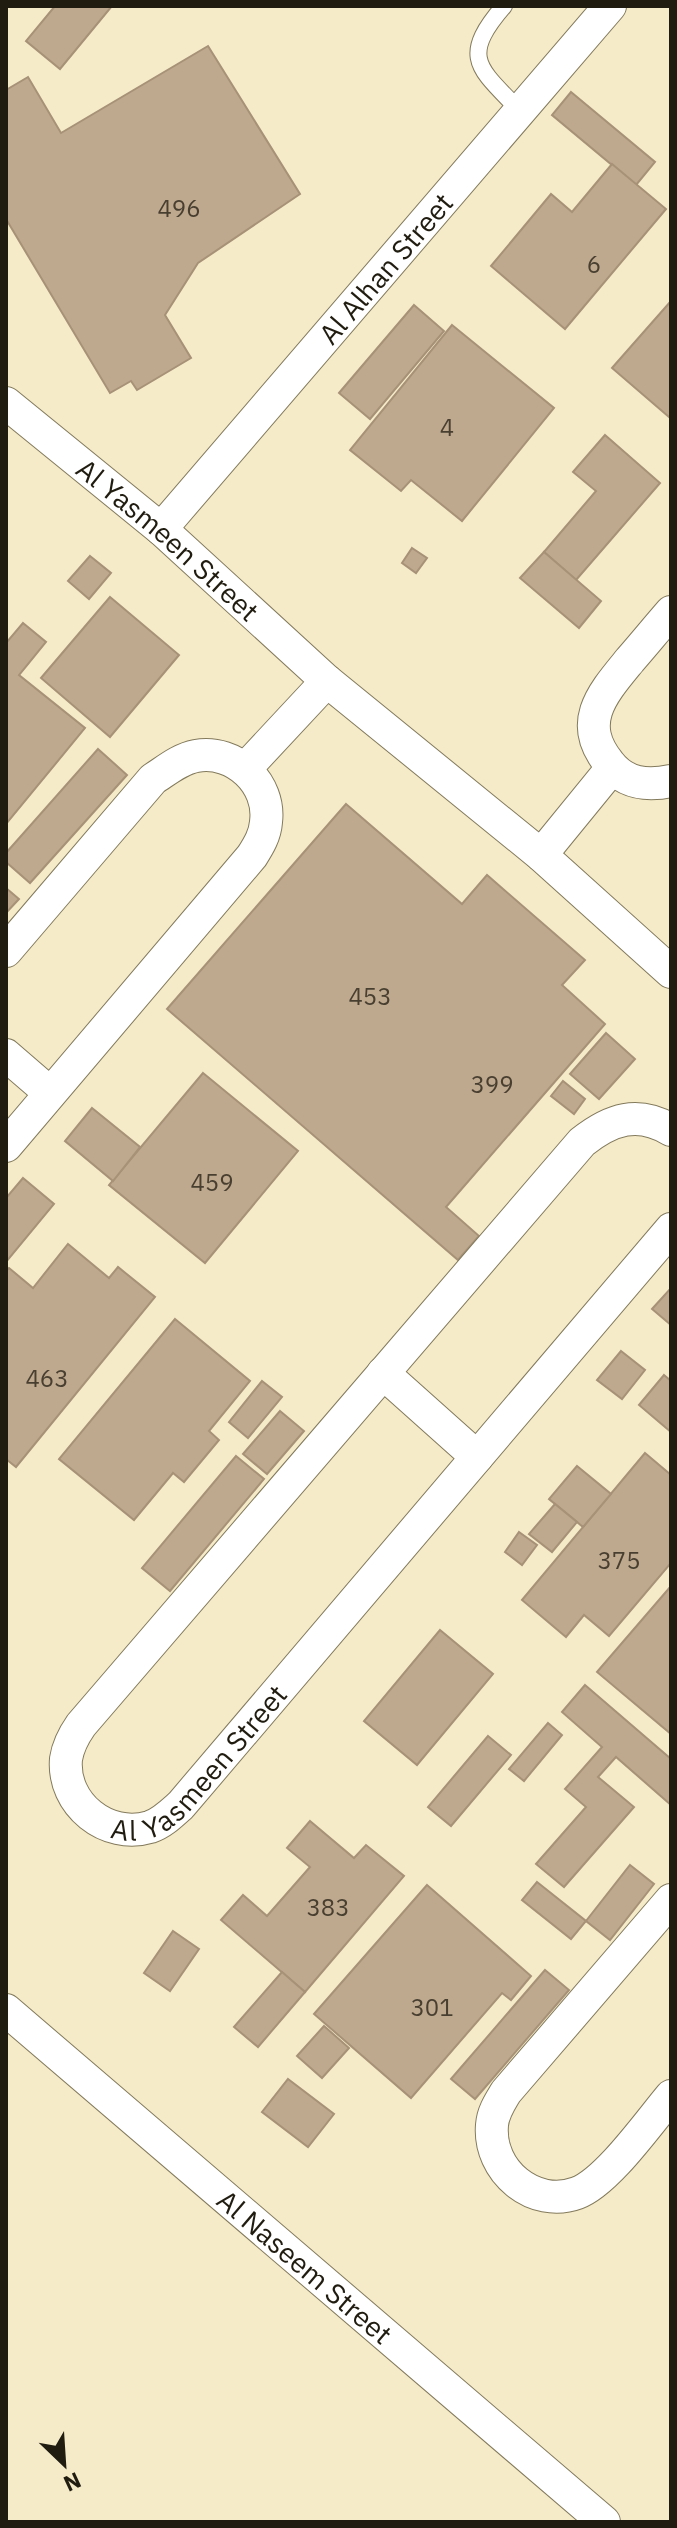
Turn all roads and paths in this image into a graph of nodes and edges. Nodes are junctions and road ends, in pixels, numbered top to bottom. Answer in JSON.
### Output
{"nodes":[{"id":1,"x":504,"y":6,"type":"edge"},
{"id":2,"x":610,"y":6,"type":"edge"},
{"id":3,"x":520,"y":111,"type":"junction"},
{"id":4,"x":6,"y":403,"type":"edge"},
{"id":5,"x":161,"y":529,"type":"junction"},
{"id":6,"x":671,"y":612,"type":"edge"},
{"id":7,"x":327,"y":681,"type":"junction"},
{"id":8,"x":612,"y":768,"type":"junction"},
{"id":9,"x":245,"y":769,"type":"junction"},
{"id":10,"x":671,"y":781,"type":"edge"},
{"id":11,"x":541,"y":855,"type":"junction"},
{"id":12,"x":6,"y":951,"type":"edge"},
{"id":13,"x":671,"y":972,"type":"edge"},
{"id":14,"x":6,"y":1055,"type":"edge"},
{"id":15,"x":50,"y":1093,"type":"junction"},
{"id":16,"x":671,"y":1130,"type":"edge"},
{"id":17,"x":6,"y":1146,"type":"edge"},
{"id":18,"x":671,"y":1229,"type":"edge"},
{"id":19,"x":383,"y":1373,"type":"junction"},
{"id":20,"x":477,"y":1457,"type":"junction"},
{"id":21,"x":671,"y":1900,"type":"edge"},
{"id":22,"x":6,"y":2010,"type":"edge"},
{"id":23,"x":671,"y":2096,"type":"edge"},
{"id":24,"x":604,"y":2522,"type":"edge"}],
"edges":[{"from":1,"to":3,"type":"lane"},
{"from":2,"to":3,"type":"street","name":"Al Alhan Street"},
{"from":3,"to":5,"type":"street","name":"Al Alhan Street"},
{"from":4,"to":5,"type":"street","name":"Al Yasmeen Street"},
{"from":5,"to":7,"type":"street","name":"Al Yasmeen Street"},
{"from":6,"to":8,"type":"street"},
{"from":7,"to":9,"type":"street"},
{"from":7,"to":11,"type":"street","name":"Al Yasmeen Street"},
{"from":8,"to":10,"type":"street"},
{"from":8,"to":11,"type":"street"},
{"from":9,"to":12,"type":"street"},
{"from":9,"to":15,"type":"street"},
{"from":11,"to":13,"type":"street","name":"Al Yasmeen Street"},
{"from":14,"to":15,"type":"street"},
{"from":15,"to":17,"type":"street"},
{"from":16,"to":19,"type":"street","name":"Al Yasmeen Street"},
{"from":18,"to":20,"type":"street","name":"Al Yasmeen Street"},
{"from":19,"to":20,"type":"street"},
{"from":19,"to":20,"type":"street","name":"Al Yasmeen Street"},
{"from":21,"to":23,"type":"street"},
{"from":22,"to":24,"type":"street","name":"Al Naseem Street"}]}
